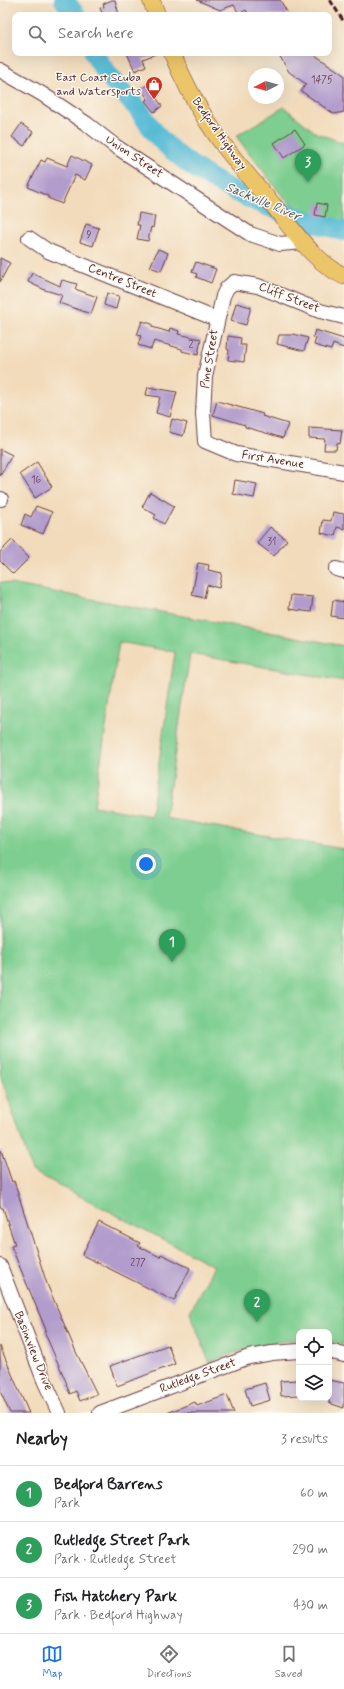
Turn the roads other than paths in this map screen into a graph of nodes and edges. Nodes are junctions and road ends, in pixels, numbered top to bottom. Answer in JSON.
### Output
{"nodes":[{"id":1,"x":151,"y":0,"type":"edge"},
{"id":2,"x":156,"y":12,"type":"edge"},
{"id":3,"x":173,"y":56,"type":"edge"},
{"id":4,"x":0,"y":70,"type":"edge"},
{"id":5,"x":298,"y":237,"type":"junction"},
{"id":6,"x":29,"y":238,"type":"dead end"},
{"id":7,"x":344,"y":276,"type":"edge"},
{"id":8,"x":234,"y":282,"type":"joint"},
{"id":9,"x":344,"y":317,"type":"edge"},
{"id":10,"x":216,"y":319,"type":"junction"},
{"id":11,"x":205,"y":441,"type":"joint"},
{"id":12,"x":344,"y":472,"type":"edge"},
{"id":13,"x":0,"y":1266,"type":"edge"},
{"id":14,"x":296,"y":1350,"type":"edge"},
{"id":15,"x":332,"y":1352,"type":"edge"},
{"id":16,"x":344,"y":1355,"type":"edge"},
{"id":17,"x":59,"y":1413,"type":"edge"},
{"id":18,"x":100,"y":1413,"type":"edge"}],
"edges":[{"from":1,"to":2,"type":"main road"},
{"from":3,"to":5,"type":"main road","name":"Bedford Highway"},
{"from":4,"to":5,"type":"street","name":"Union Street"},
{"from":5,"to":7,"type":"main road","name":"Bedford Highway"},
{"from":6,"to":10,"type":"street","name":"Centre Street"},
{"from":8,"to":9,"type":"street","name":"Cliff Street"},
{"from":8,"to":10,"type":"street","name":"Pine Street"},
{"from":10,"to":11,"type":"street","name":"Pine Street"},
{"from":11,"to":12,"type":"street","name":"First Avenue"},
{"from":13,"to":17,"type":"street","name":"Basinview Drive"},
{"from":14,"to":18,"type":"street","name":"Rutledge Street"},
{"from":15,"to":16,"type":"street"}]}
